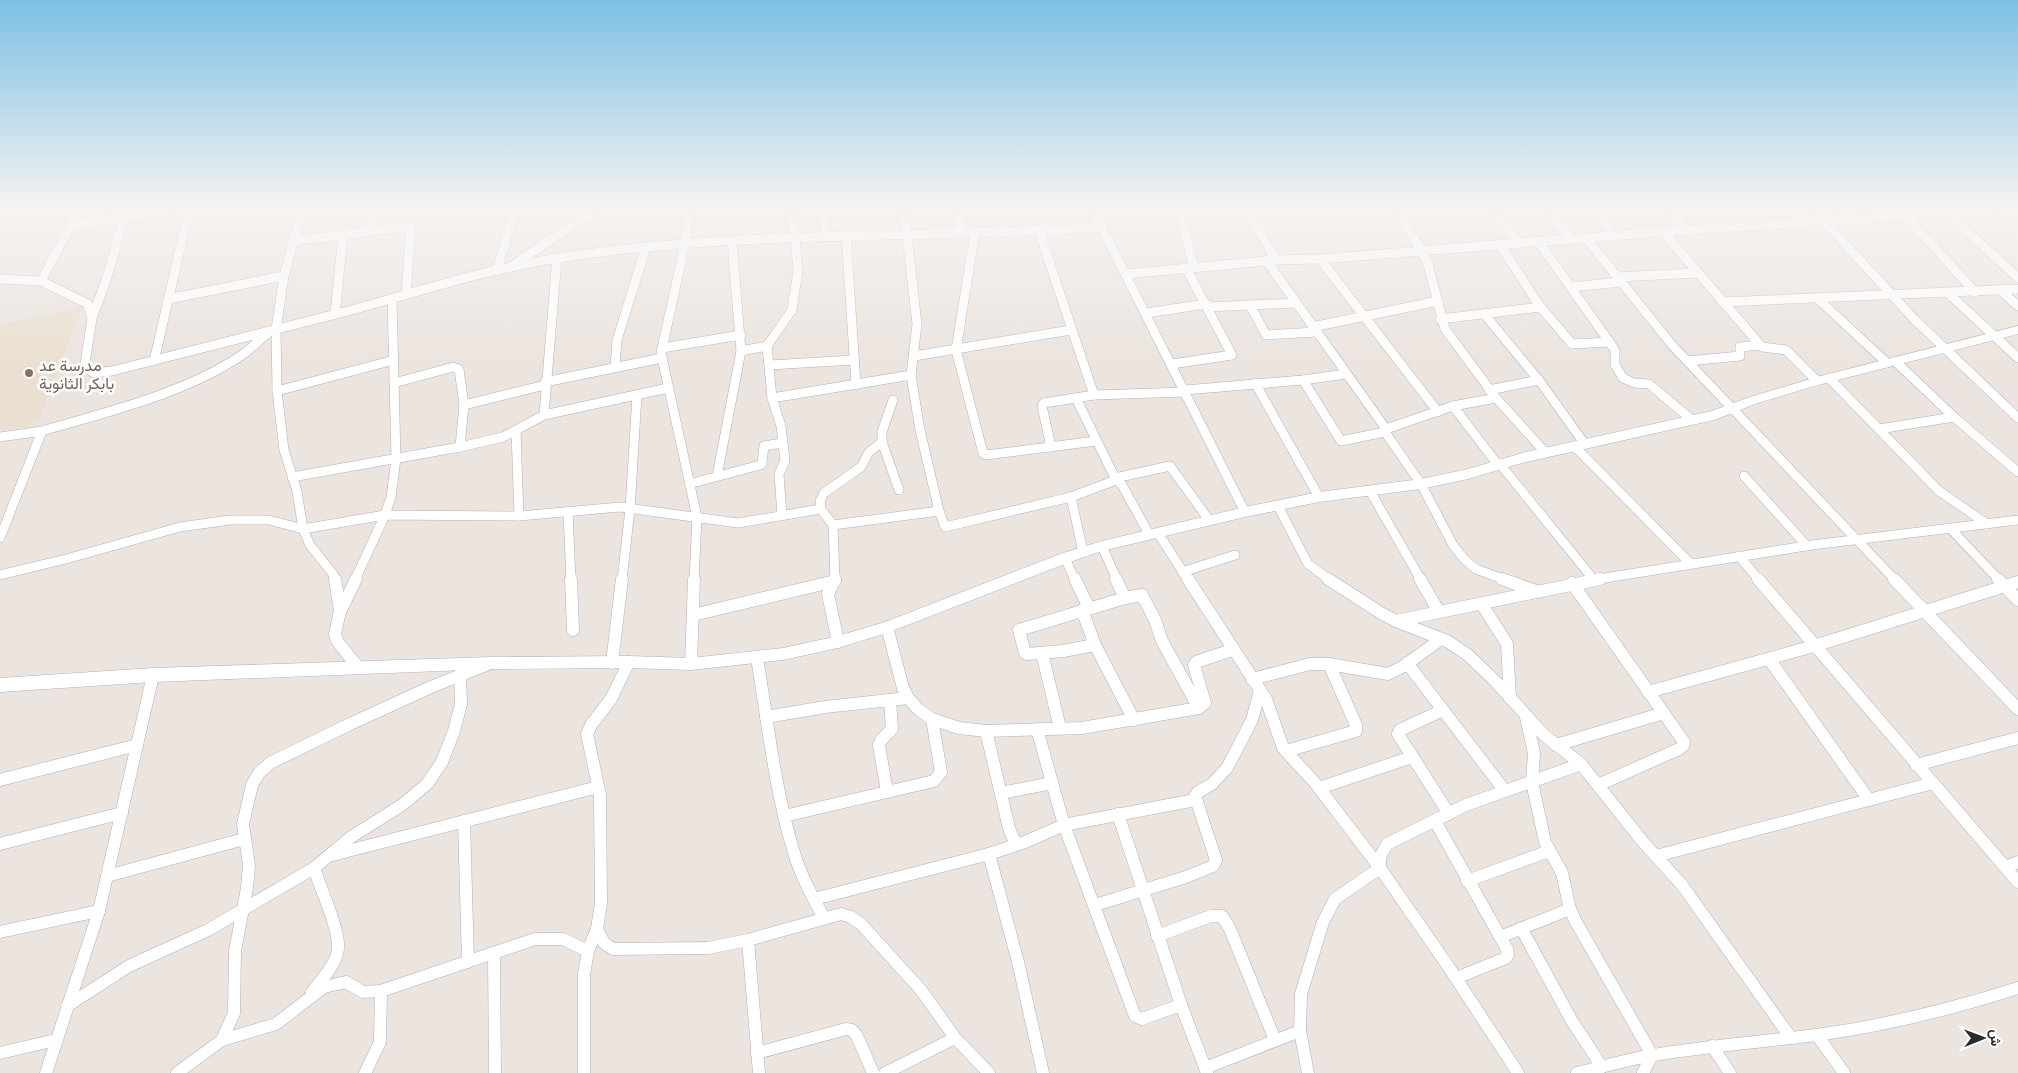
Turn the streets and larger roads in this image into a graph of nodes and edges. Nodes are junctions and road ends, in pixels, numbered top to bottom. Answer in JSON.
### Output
{"nodes":[{"id":1,"x":52,"y":260,"type":"edge"},
{"id":2,"x":112,"y":260,"type":"edge"},
{"id":3,"x":177,"y":260,"type":"edge"},
{"id":4,"x":288,"y":260,"type":"edge"},
{"id":5,"x":340,"y":260,"type":"edge"},
{"id":6,"x":409,"y":260,"type":"edge"},
{"id":7,"x":500,"y":260,"type":"edge"},
{"id":8,"x":520,"y":260,"type":"edge"},
{"id":9,"x":545,"y":260,"type":"edge"},
{"id":10,"x":557,"y":260,"type":"edge"},
{"id":11,"x":642,"y":260,"type":"edge"},
{"id":12,"x":682,"y":260,"type":"edge"},
{"id":13,"x":734,"y":260,"type":"edge"},
{"id":14,"x":797,"y":260,"type":"edge"},
{"id":15,"x":847,"y":260,"type":"edge"},
{"id":16,"x":909,"y":260,"type":"edge"},
{"id":17,"x":970,"y":260,"type":"edge"},
{"id":18,"x":1049,"y":260,"type":"edge"},
{"id":19,"x":1119,"y":260,"type":"edge"},
{"id":20,"x":1188,"y":260,"type":"edge"},
{"id":21,"x":1271,"y":260,"type":"joint"},
{"id":22,"x":1321,"y":260,"type":"edge"},
{"id":23,"x":1426,"y":260,"type":"edge"},
{"id":24,"x":1510,"y":260,"type":"edge"},
{"id":25,"x":1552,"y":260,"type":"edge"},
{"id":26,"x":1603,"y":260,"type":"edge"},
{"id":27,"x":1687,"y":260,"type":"edge"},
{"id":28,"x":1858,"y":260,"type":"edge"},
{"id":29,"x":1946,"y":260,"type":"edge"},
{"id":30,"x":1998,"y":260,"type":"edge"},
{"id":31,"x":511,"y":266,"type":"junction"},
{"id":32,"x":2018,"y":267,"type":"edge"},
{"id":33,"x":1190,"y":268,"type":"junction"},
{"id":34,"x":2007,"y":269,"type":"junction"},
{"id":35,"x":497,"y":270,"type":"junction"},
{"id":36,"x":1698,"y":273,"type":"junction"},
{"id":37,"x":1126,"y":274,"type":"junction"},
{"id":38,"x":284,"y":276,"type":"junction"},
{"id":39,"x":2018,"y":278,"type":"edge"},
{"id":40,"x":0,"y":279,"type":"edge"},
{"id":41,"x":1619,"y":280,"type":"junction"},
{"id":42,"x":41,"y":281,"type":"junction"},
{"id":43,"x":1571,"y":287,"type":"junction"},
{"id":44,"x":2018,"y":289,"type":"edge"},
{"id":45,"x":2000,"y":290,"type":"junction"},
{"id":46,"x":1975,"y":292,"type":"junction"},
{"id":47,"x":1948,"y":293,"type":"junction"},
{"id":48,"x":406,"y":295,"type":"junction"},
{"id":49,"x":1890,"y":295,"type":"junction"},
{"id":50,"x":1818,"y":298,"type":"junction"},
{"id":51,"x":168,"y":299,"type":"junction"},
{"id":52,"x":392,"y":299,"type":"junction"},
{"id":53,"x":1438,"y":302,"type":"junction"},
{"id":54,"x":1722,"y":302,"type":"junction"},
{"id":55,"x":1296,"y":303,"type":"junction"},
{"id":56,"x":1250,"y":305,"type":"junction"},
{"id":57,"x":1207,"y":306,"type":"junction"},
{"id":58,"x":2018,"y":306,"type":"edge"},
{"id":59,"x":1541,"y":307,"type":"junction"},
{"id":60,"x":1146,"y":313,"type":"junction"},
{"id":61,"x":335,"y":314,"type":"junction"},
{"id":62,"x":1486,"y":314,"type":"junction"},
{"id":63,"x":1363,"y":316,"type":"junction"},
{"id":64,"x":92,"y":319,"type":"junction"},
{"id":65,"x":1440,"y":319,"type":"junction"},
{"id":66,"x":273,"y":330,"type":"junction"},
{"id":67,"x":1071,"y":330,"type":"junction"},
{"id":68,"x":1314,"y":330,"type":"junction"},
{"id":69,"x":2018,"y":330,"type":"edge"},
{"id":70,"x":741,"y":335,"type":"junction"},
{"id":71,"x":1993,"y":336,"type":"junction"},
{"id":72,"x":1610,"y":342,"type":"junction"},
{"id":73,"x":1760,"y":345,"type":"junction"},
{"id":74,"x":767,"y":346,"type":"junction"},
{"id":75,"x":1945,"y":348,"type":"junction"},
{"id":76,"x":956,"y":350,"type":"junction"},
{"id":77,"x":741,"y":351,"type":"junction"},
{"id":78,"x":662,"y":353,"type":"junction"},
{"id":79,"x":914,"y":356,"type":"junction"},
{"id":80,"x":2018,"y":358,"type":"edge"},
{"id":81,"x":394,"y":360,"type":"junction"},
{"id":82,"x":854,"y":360,"type":"junction"},
{"id":83,"x":154,"y":361,"type":"junction"},
{"id":84,"x":1688,"y":361,"type":"junction"},
{"id":85,"x":1891,"y":362,"type":"junction"},
{"id":86,"x":1172,"y":364,"type":"junction"},
{"id":87,"x":768,"y":365,"type":"junction"},
{"id":88,"x":615,"y":368,"type":"junction"},
{"id":89,"x":1346,"y":374,"type":"junction"},
{"id":90,"x":911,"y":375,"type":"junction"},
{"id":91,"x":1823,"y":379,"type":"junction"},
{"id":92,"x":1303,"y":380,"type":"junction"},
{"id":93,"x":1539,"y":380,"type":"junction"},
{"id":94,"x":394,"y":383,"type":"junction"},
{"id":95,"x":1255,"y":383,"type":"junction"},
{"id":96,"x":545,"y":384,"type":"junction"},
{"id":97,"x":856,"y":385,"type":"junction"},
{"id":98,"x":668,"y":388,"type":"junction"},
{"id":99,"x":277,"y":391,"type":"junction"},
{"id":100,"x":1186,"y":391,"type":"junction"},
{"id":101,"x":1492,"y":394,"type":"junction"},
{"id":102,"x":636,"y":395,"type":"junction"},
{"id":103,"x":1094,"y":396,"type":"junction"},
{"id":104,"x":772,"y":398,"type":"junction"},
{"id":105,"x":1076,"y":398,"type":"junction"},
{"id":106,"x":893,"y":400,"type":"dead end"},
{"id":107,"x":464,"y":405,"type":"junction"},
{"id":108,"x":1453,"y":406,"type":"junction"},
{"id":109,"x":1734,"y":408,"type":"junction"},
{"id":110,"x":1438,"y":412,"type":"junction"},
{"id":111,"x":544,"y":414,"type":"junction"},
{"id":112,"x":1954,"y":417,"type":"junction"},
{"id":113,"x":2018,"y":418,"type":"edge"},
{"id":114,"x":1692,"y":420,"type":"junction"},
{"id":115,"x":1879,"y":429,"type":"junction"},
{"id":116,"x":42,"y":431,"type":"junction"},
{"id":117,"x":516,"y":431,"type":"junction"},
{"id":118,"x":1386,"y":431,"type":"junction"},
{"id":119,"x":0,"y":437,"type":"edge"},
{"id":120,"x":1096,"y":441,"type":"junction"},
{"id":121,"x":882,"y":442,"type":"junction"},
{"id":122,"x":782,"y":443,"type":"junction"},
{"id":123,"x":1579,"y":445,"type":"junction"},
{"id":124,"x":1051,"y":446,"type":"junction"},
{"id":125,"x":460,"y":447,"type":"junction"},
{"id":126,"x":1545,"y":452,"type":"junction"},
{"id":127,"x":396,"y":459,"type":"junction"},
{"id":128,"x":1499,"y":465,"type":"junction"},
{"id":129,"x":2018,"y":472,"type":"edge"},
{"id":130,"x":717,"y":476,"type":"junction"},
{"id":131,"x":1744,"y":476,"type":"dead end"},
{"id":132,"x":292,"y":477,"type":"junction"},
{"id":133,"x":1116,"y":479,"type":"junction"},
{"id":134,"x":689,"y":484,"type":"junction"},
{"id":135,"x":1421,"y":484,"type":"junction"},
{"id":136,"x":899,"y":490,"type":"dead end"},
{"id":137,"x":1370,"y":491,"type":"junction"},
{"id":138,"x":1071,"y":497,"type":"junction"},
{"id":139,"x":1319,"y":497,"type":"junction"},
{"id":140,"x":1278,"y":506,"type":"junction"},
{"id":141,"x":630,"y":509,"type":"junction"},
{"id":142,"x":822,"y":509,"type":"junction"},
{"id":143,"x":568,"y":512,"type":"junction"},
{"id":144,"x":939,"y":512,"type":"junction"},
{"id":145,"x":1245,"y":512,"type":"junction"},
{"id":146,"x":385,"y":516,"type":"junction"},
{"id":147,"x":519,"y":516,"type":"junction"},
{"id":148,"x":782,"y":516,"type":"junction"},
{"id":149,"x":697,"y":517,"type":"junction"},
{"id":150,"x":1209,"y":520,"type":"junction"},
{"id":151,"x":2018,"y":520,"type":"edge"},
{"id":152,"x":833,"y":524,"type":"junction"},
{"id":153,"x":1987,"y":524,"type":"junction"},
{"id":154,"x":303,"y":529,"type":"junction"},
{"id":155,"x":1951,"y":529,"type":"junction"},
{"id":156,"x":1153,"y":533,"type":"junction"},
{"id":157,"x":0,"y":538,"type":"edge"},
{"id":158,"x":1858,"y":540,"type":"junction"},
{"id":159,"x":1102,"y":546,"type":"junction"},
{"id":160,"x":1807,"y":546,"type":"junction"},
{"id":161,"x":1083,"y":552,"type":"junction"},
{"id":162,"x":1235,"y":555,"type":"dead end"},
{"id":163,"x":1740,"y":556,"type":"junction"},
{"id":164,"x":1065,"y":558,"type":"junction"},
{"id":165,"x":1691,"y":564,"type":"junction"},
{"id":166,"x":1182,"y":572,"type":"junction"},
{"id":167,"x":0,"y":575,"type":"edge"},
{"id":168,"x":1594,"y":580,"type":"junction"},
{"id":169,"x":835,"y":581,"type":"junction"},
{"id":170,"x":2018,"y":582,"type":"edge"},
{"id":171,"x":1572,"y":583,"type":"junction"},
{"id":172,"x":2004,"y":586,"type":"junction"},
{"id":173,"x":1536,"y":591,"type":"junction"},
{"id":174,"x":1125,"y":598,"type":"junction"},
{"id":175,"x":2018,"y":600,"type":"edge"},
{"id":176,"x":1481,"y":603,"type":"junction"},
{"id":177,"x":1085,"y":609,"type":"junction"},
{"id":178,"x":1924,"y":610,"type":"junction"},
{"id":179,"x":340,"y":611,"type":"junction"},
{"id":180,"x":1438,"y":612,"type":"junction"},
{"id":181,"x":693,"y":615,"type":"junction"},
{"id":182,"x":1396,"y":621,"type":"junction"},
{"id":183,"x":887,"y":626,"type":"junction"},
{"id":184,"x":573,"y":630,"type":"dead end"},
{"id":185,"x":1441,"y":639,"type":"junction"},
{"id":186,"x":838,"y":642,"type":"junction"},
{"id":187,"x":1095,"y":645,"type":"junction"},
{"id":188,"x":1814,"y":646,"type":"junction"},
{"id":189,"x":1232,"y":650,"type":"junction"},
{"id":190,"x":1042,"y":653,"type":"junction"},
{"id":191,"x":757,"y":658,"type":"junction"},
{"id":192,"x":1770,"y":659,"type":"junction"},
{"id":193,"x":612,"y":662,"type":"junction"},
{"id":194,"x":629,"y":662,"type":"junction"},
{"id":195,"x":492,"y":663,"type":"junction"},
{"id":196,"x":1407,"y":663,"type":"junction"},
{"id":197,"x":690,"y":664,"type":"junction"},
{"id":198,"x":1329,"y":664,"type":"junction"},
{"id":199,"x":358,"y":668,"type":"junction"},
{"id":200,"x":153,"y":675,"type":"junction"},
{"id":201,"x":460,"y":675,"type":"junction"},
{"id":202,"x":1252,"y":679,"type":"junction"},
{"id":203,"x":0,"y":685,"type":"edge"},
{"id":204,"x":1260,"y":690,"type":"junction"},
{"id":205,"x":1648,"y":692,"type":"junction"},
{"id":206,"x":908,"y":698,"type":"junction"},
{"id":207,"x":1510,"y":698,"type":"junction"},
{"id":208,"x":890,"y":700,"type":"junction"},
{"id":209,"x":1198,"y":708,"type":"junction"},
{"id":210,"x":2018,"y":708,"type":"edge"},
{"id":211,"x":1444,"y":710,"type":"junction"},
{"id":212,"x":1664,"y":714,"type":"junction"},
{"id":213,"x":1525,"y":716,"type":"junction"},
{"id":214,"x":766,"y":717,"type":"junction"},
{"id":215,"x":932,"y":718,"type":"junction"},
{"id":216,"x":1134,"y":720,"type":"junction"},
{"id":217,"x":1060,"y":728,"type":"junction"},
{"id":218,"x":1037,"y":729,"type":"junction"},
{"id":219,"x":986,"y":731,"type":"junction"},
{"id":220,"x":2018,"y":738,"type":"edge"},
{"id":221,"x":137,"y":745,"type":"junction"},
{"id":222,"x":1556,"y":745,"type":"junction"},
{"id":223,"x":1286,"y":751,"type":"junction"},
{"id":224,"x":1412,"y":757,"type":"junction"},
{"id":225,"x":1581,"y":764,"type":"junction"},
{"id":226,"x":1916,"y":765,"type":"junction"},
{"id":227,"x":0,"y":780,"type":"edge"},
{"id":228,"x":1532,"y":782,"type":"junction"},
{"id":229,"x":1052,"y":783,"type":"junction"},
{"id":230,"x":1932,"y":784,"type":"junction"},
{"id":231,"x":1598,"y":786,"type":"junction"},
{"id":232,"x":598,"y":787,"type":"junction"},
{"id":233,"x":1319,"y":788,"type":"junction"},
{"id":234,"x":887,"y":792,"type":"junction"},
{"id":235,"x":1505,"y":792,"type":"junction"},
{"id":236,"x":1001,"y":793,"type":"junction"},
{"id":237,"x":1195,"y":800,"type":"junction"},
{"id":238,"x":1869,"y":800,"type":"junction"},
{"id":239,"x":122,"y":813,"type":"junction"},
{"id":240,"x":1118,"y":814,"type":"junction"},
{"id":241,"x":1449,"y":814,"type":"junction"},
{"id":242,"x":784,"y":816,"type":"junction"},
{"id":243,"x":464,"y":821,"type":"junction"},
{"id":244,"x":1434,"y":821,"type":"junction"},
{"id":245,"x":1064,"y":825,"type":"junction"},
{"id":246,"x":244,"y":839,"type":"junction"},
{"id":247,"x":0,"y":844,"type":"edge"},
{"id":248,"x":1016,"y":845,"type":"junction"},
{"id":249,"x":1549,"y":851,"type":"junction"},
{"id":250,"x":989,"y":854,"type":"junction"},
{"id":251,"x":329,"y":856,"type":"junction"},
{"id":252,"x":1656,"y":856,"type":"junction"},
{"id":253,"x":2018,"y":862,"type":"edge"},
{"id":254,"x":2005,"y":867,"type":"junction"},
{"id":255,"x":314,"y":868,"type":"junction"},
{"id":256,"x":1380,"y":868,"type":"junction"},
{"id":257,"x":107,"y":876,"type":"junction"},
{"id":258,"x":1468,"y":881,"type":"junction"},
{"id":259,"x":2018,"y":882,"type":"edge"},
{"id":260,"x":1143,"y":891,"type":"junction"},
{"id":261,"x":814,"y":899,"type":"junction"},
{"id":262,"x":1095,"y":905,"type":"junction"},
{"id":263,"x":242,"y":909,"type":"junction"},
{"id":264,"x":1570,"y":909,"type":"junction"},
{"id":265,"x":99,"y":911,"type":"junction"},
{"id":266,"x":824,"y":918,"type":"junction"},
{"id":267,"x":1521,"y":928,"type":"junction"},
{"id":268,"x":596,"y":929,"type":"junction"},
{"id":269,"x":0,"y":932,"type":"edge"},
{"id":270,"x":1158,"y":936,"type":"junction"},
{"id":271,"x":1500,"y":937,"type":"junction"},
{"id":272,"x":748,"y":940,"type":"junction"},
{"id":273,"x":588,"y":951,"type":"junction"},
{"id":274,"x":494,"y":953,"type":"junction"},
{"id":275,"x":468,"y":962,"type":"junction"},
{"id":276,"x":1456,"y":978,"type":"junction"},
{"id":277,"x":2018,"y":988,"type":"edge"},
{"id":278,"x":382,"y":991,"type":"junction"},
{"id":279,"x":307,"y":999,"type":"junction"},
{"id":280,"x":1181,"y":1005,"type":"junction"},
{"id":281,"x":67,"y":1006,"type":"junction"},
{"id":282,"x":1300,"y":1031,"type":"junction"},
{"id":283,"x":1817,"y":1035,"type":"junction"},
{"id":284,"x":954,"y":1038,"type":"junction"},
{"id":285,"x":1791,"y":1038,"type":"junction"},
{"id":286,"x":56,"y":1040,"type":"junction"},
{"id":287,"x":222,"y":1040,"type":"junction"},
{"id":288,"x":1275,"y":1040,"type":"junction"},
{"id":289,"x":1712,"y":1046,"type":"junction"},
{"id":290,"x":0,"y":1053,"type":"edge"},
{"id":291,"x":757,"y":1053,"type":"junction"},
{"id":292,"x":1652,"y":1055,"type":"junction"},
{"id":293,"x":194,"y":1066,"type":"edge"},
{"id":294,"x":1602,"y":1067,"type":"junction"},
{"id":295,"x":891,"y":1071,"type":"edge"},
{"id":296,"x":1206,"y":1071,"type":"edge"},
{"id":297,"x":46,"y":1073,"type":"edge"},
{"id":298,"x":177,"y":1073,"type":"edge"},
{"id":299,"x":365,"y":1073,"type":"edge"},
{"id":300,"x":495,"y":1073,"type":"edge"},
{"id":301,"x":584,"y":1073,"type":"edge"},
{"id":302,"x":759,"y":1073,"type":"edge"},
{"id":303,"x":873,"y":1073,"type":"edge"},
{"id":304,"x":989,"y":1073,"type":"edge"},
{"id":305,"x":1043,"y":1073,"type":"edge"},
{"id":306,"x":1308,"y":1073,"type":"edge"},
{"id":307,"x":1518,"y":1073,"type":"edge"},
{"id":308,"x":1577,"y":1073,"type":"edge"},
{"id":309,"x":1643,"y":1073,"type":"edge"},
{"id":310,"x":1730,"y":1073,"type":"edge"},
{"id":311,"x":1844,"y":1073,"type":"edge"}],
"edges":[{"from":1,"to":42,"type":"street"},
{"from":2,"to":64,"type":"street"},
{"from":3,"to":51,"type":"street"},
{"from":4,"to":38,"type":"street"},
{"from":5,"to":61,"type":"street"},
{"from":6,"to":48,"type":"street"},
{"from":7,"to":35,"type":"street"},
{"from":8,"to":31,"type":"street"},
{"from":9,"to":31,"type":"street"},
{"from":10,"to":96,"type":"street"},
{"from":11,"to":88,"type":"street"},
{"from":12,"to":78,"type":"street"},
{"from":13,"to":70,"type":"street"},
{"from":14,"to":74,"type":"street"},
{"from":15,"to":82,"type":"street"},
{"from":16,"to":79,"type":"street"},
{"from":17,"to":76,"type":"street"},
{"from":18,"to":67,"type":"street"},
{"from":19,"to":37,"type":"street"},
{"from":20,"to":33,"type":"street"},
{"from":21,"to":33,"type":"street"},
{"from":21,"to":55,"type":"street"},
{"from":22,"to":63,"type":"street"},
{"from":23,"to":53,"type":"street"},
{"from":24,"to":59,"type":"street"},
{"from":25,"to":43,"type":"street"},
{"from":26,"to":41,"type":"street"},
{"from":27,"to":36,"type":"street"},
{"from":28,"to":49,"type":"street"},
{"from":29,"to":46,"type":"street"},
{"from":30,"to":34,"type":"street"},
{"from":31,"to":35,"type":"street"},
{"from":32,"to":34,"type":"street"},
{"from":33,"to":37,"type":"street"},
{"from":33,"to":57,"type":"street"},
{"from":34,"to":39,"type":"street"},
{"from":35,"to":48,"type":"street"},
{"from":36,"to":41,"type":"street"},
{"from":36,"to":54,"type":"street"},
{"from":37,"to":60,"type":"street"},
{"from":38,"to":51,"type":"street"},
{"from":38,"to":66,"type":"street"},
{"from":40,"to":42,"type":"street"},
{"from":41,"to":43,"type":"street"},
{"from":41,"to":84,"type":"street"},
{"from":42,"to":64,"type":"street"},
{"from":43,"to":72,"type":"street"},
{"from":44,"to":45,"type":"street"},
{"from":45,"to":46,"type":"street"},
{"from":45,"to":58,"type":"street"},
{"from":46,"to":47,"type":"street"},
{"from":47,"to":49,"type":"street"},
{"from":47,"to":71,"type":"street"},
{"from":48,"to":52,"type":"street"},
{"from":49,"to":50,"type":"street"},
{"from":49,"to":75,"type":"street"},
{"from":50,"to":54,"type":"street"},
{"from":50,"to":85,"type":"street"},
{"from":51,"to":83,"type":"street"},
{"from":52,"to":61,"type":"street"},
{"from":52,"to":81,"type":"street"},
{"from":53,"to":63,"type":"street"},
{"from":53,"to":65,"type":"street"},
{"from":54,"to":73,"type":"street"},
{"from":55,"to":56,"type":"street"},
{"from":55,"to":68,"type":"street"},
{"from":56,"to":57,"type":"street"},
{"from":56,"to":68,"type":"street"},
{"from":57,"to":60,"type":"street"},
{"from":57,"to":86,"type":"street"},
{"from":59,"to":62,"type":"street"},
{"from":59,"to":72,"type":"street"},
{"from":60,"to":86,"type":"street"},
{"from":61,"to":66,"type":"street"},
{"from":62,"to":65,"type":"street"},
{"from":62,"to":93,"type":"street"},
{"from":63,"to":68,"type":"street"},
{"from":63,"to":110,"type":"street"},
{"from":64,"to":83,"type":"street"},
{"from":65,"to":101,"type":"street"},
{"from":66,"to":83,"type":"street"},
{"from":66,"to":99,"type":"street"},
{"from":66,"to":116,"type":"street"},
{"from":67,"to":76,"type":"street"},
{"from":67,"to":103,"type":"street"},
{"from":68,"to":89,"type":"street"},
{"from":69,"to":71,"type":"street"},
{"from":70,"to":77,"type":"street"},
{"from":70,"to":78,"type":"street"},
{"from":71,"to":75,"type":"street"},
{"from":71,"to":80,"type":"street"},
{"from":72,"to":114,"type":"street"},
{"from":73,"to":84,"type":"street"},
{"from":73,"to":91,"type":"street"},
{"from":74,"to":77,"type":"street"},
{"from":74,"to":87,"type":"street"},
{"from":75,"to":85,"type":"street"},
{"from":75,"to":113,"type":"street"},
{"from":76,"to":79,"type":"street"},
{"from":76,"to":124,"type":"street"},
{"from":77,"to":130,"type":"street"},
{"from":78,"to":88,"type":"street"},
{"from":78,"to":98,"type":"street"},
{"from":79,"to":90,"type":"street"},
{"from":81,"to":94,"type":"street"},
{"from":81,"to":99,"type":"street"},
{"from":82,"to":87,"type":"street"},
{"from":82,"to":97,"type":"street"},
{"from":84,"to":109,"type":"street"},
{"from":85,"to":91,"type":"street"},
{"from":85,"to":112,"type":"street"},
{"from":86,"to":100,"type":"street"},
{"from":87,"to":104,"type":"street"},
{"from":88,"to":96,"type":"street"},
{"from":89,"to":92,"type":"street"},
{"from":89,"to":118,"type":"street"},
{"from":90,"to":97,"type":"street"},
{"from":90,"to":144,"type":"street"},
{"from":91,"to":109,"type":"street"},
{"from":91,"to":115,"type":"street"},
{"from":92,"to":95,"type":"street"},
{"from":92,"to":118,"type":"street"},
{"from":93,"to":101,"type":"street"},
{"from":93,"to":123,"type":"street"},
{"from":94,"to":107,"type":"street"},
{"from":94,"to":127,"type":"street"},
{"from":95,"to":100,"type":"street"},
{"from":95,"to":139,"type":"street"},
{"from":96,"to":107,"type":"street"},
{"from":96,"to":111,"type":"street"},
{"from":97,"to":104,"type":"street"},
{"from":98,"to":102,"type":"street"},
{"from":98,"to":134,"type":"street"},
{"from":99,"to":132,"type":"street"},
{"from":100,"to":103,"type":"street"},
{"from":100,"to":145,"type":"street"},
{"from":101,"to":108,"type":"street"},
{"from":101,"to":126,"type":"street"},
{"from":102,"to":111,"type":"street"},
{"from":102,"to":141,"type":"street"},
{"from":103,"to":105,"type":"street"},
{"from":104,"to":122,"type":"street"},
{"from":105,"to":120,"type":"street"},
{"from":105,"to":124,"type":"street"},
{"from":106,"to":121,"type":"street"},
{"from":107,"to":125,"type":"street"},
{"from":108,"to":110,"type":"street"},
{"from":108,"to":128,"type":"street"},
{"from":109,"to":114,"type":"street"},
{"from":109,"to":158,"type":"street"},
{"from":110,"to":118,"type":"street"},
{"from":111,"to":117,"type":"street"},
{"from":112,"to":115,"type":"street"},
{"from":112,"to":129,"type":"street"},
{"from":114,"to":123,"type":"street"},
{"from":115,"to":153,"type":"street"},
{"from":116,"to":119,"type":"street"},
{"from":116,"to":157,"type":"street"},
{"from":117,"to":125,"type":"street"},
{"from":117,"to":147,"type":"street"},
{"from":118,"to":135,"type":"street"},
{"from":120,"to":124,"type":"street"},
{"from":120,"to":133,"type":"street"},
{"from":121,"to":136,"type":"street"},
{"from":121,"to":142,"type":"street"},
{"from":122,"to":130,"type":"street"},
{"from":122,"to":148,"type":"street"},
{"from":123,"to":126,"type":"street"},
{"from":123,"to":165,"type":"street"},
{"from":125,"to":127,"type":"street"},
{"from":126,"to":128,"type":"street"},
{"from":127,"to":132,"type":"street"},
{"from":127,"to":146,"type":"street"},
{"from":128,"to":135,"type":"street"},
{"from":128,"to":168,"type":"street"},
{"from":130,"to":134,"type":"street"},
{"from":131,"to":160,"type":"street"},
{"from":132,"to":154,"type":"street"},
{"from":133,"to":138,"type":"street"},
{"from":133,"to":150,"type":"street"},
{"from":133,"to":156,"type":"street"},
{"from":134,"to":149,"type":"street"},
{"from":135,"to":137,"type":"street"},
{"from":135,"to":173,"type":"street"},
{"from":137,"to":139,"type":"street"},
{"from":137,"to":180,"type":"street"},
{"from":138,"to":144,"type":"street"},
{"from":138,"to":161,"type":"street"},
{"from":139,"to":140,"type":"street"},
{"from":140,"to":145,"type":"street"},
{"from":140,"to":182,"type":"street"},
{"from":141,"to":143,"type":"street"},
{"from":141,"to":149,"type":"street"},
{"from":141,"to":193,"type":"street"},
{"from":142,"to":148,"type":"street"},
{"from":142,"to":152,"type":"street"},
{"from":143,"to":147,"type":"street"},
{"from":143,"to":184,"type":"street"},
{"from":144,"to":152,"type":"street"},
{"from":145,"to":150,"type":"street"},
{"from":146,"to":147,"type":"street"},
{"from":146,"to":154,"type":"street"},
{"from":146,"to":179,"type":"street"},
{"from":148,"to":149,"type":"street"},
{"from":149,"to":181,"type":"street"},
{"from":150,"to":156,"type":"street"},
{"from":151,"to":153,"type":"street"},
{"from":152,"to":169,"type":"street"},
{"from":153,"to":155,"type":"street"},
{"from":154,"to":167,"type":"street"},
{"from":154,"to":179,"type":"street"},
{"from":155,"to":158,"type":"street"},
{"from":155,"to":172,"type":"street"},
{"from":156,"to":159,"type":"street"},
{"from":156,"to":166,"type":"street"},
{"from":158,"to":160,"type":"street"},
{"from":158,"to":178,"type":"street"},
{"from":159,"to":161,"type":"street"},
{"from":159,"to":174,"type":"street"},
{"from":160,"to":163,"type":"street"},
{"from":161,"to":164,"type":"street"},
{"from":162,"to":166,"type":"street"},
{"from":163,"to":165,"type":"street"},
{"from":163,"to":188,"type":"street"},
{"from":164,"to":177,"type":"street"},
{"from":164,"to":183,"type":"street"},
{"from":165,"to":168,"type":"street"},
{"from":166,"to":189,"type":"street"},
{"from":168,"to":171,"type":"street"},
{"from":169,"to":181,"type":"street"},
{"from":169,"to":186,"type":"street"},
{"from":170,"to":172,"type":"street"},
{"from":171,"to":173,"type":"street"},
{"from":171,"to":205,"type":"street"},
{"from":172,"to":175,"type":"street"},
{"from":172,"to":178,"type":"street"},
{"from":173,"to":176,"type":"street"},
{"from":174,"to":177,"type":"street"},
{"from":174,"to":209,"type":"street"},
{"from":176,"to":180,"type":"street"},
{"from":176,"to":207,"type":"street"},
{"from":177,"to":187,"type":"street"},
{"from":177,"to":190,"type":"street"},
{"from":178,"to":188,"type":"street"},
{"from":178,"to":210,"type":"street"},
{"from":179,"to":199,"type":"street"},
{"from":180,"to":182,"type":"street"},
{"from":181,"to":197,"type":"street"},
{"from":182,"to":185,"type":"street"},
{"from":183,"to":186,"type":"street"},
{"from":183,"to":206,"type":"street"},
{"from":185,"to":196,"type":"street"},
{"from":185,"to":207,"type":"street"},
{"from":186,"to":191,"type":"street"},
{"from":187,"to":190,"type":"street"},
{"from":187,"to":216,"type":"street"},
{"from":188,"to":192,"type":"street"},
{"from":188,"to":226,"type":"street"},
{"from":189,"to":202,"type":"street"},
{"from":189,"to":209,"type":"street"},
{"from":190,"to":217,"type":"street"},
{"from":191,"to":197,"type":"street"},
{"from":191,"to":214,"type":"street"},
{"from":192,"to":205,"type":"street"},
{"from":192,"to":238,"type":"street"},
{"from":193,"to":194,"type":"street"},
{"from":193,"to":195,"type":"street"},
{"from":194,"to":197,"type":"street"},
{"from":194,"to":232,"type":"street"},
{"from":195,"to":199,"type":"street"},
{"from":195,"to":201,"type":"street"},
{"from":196,"to":198,"type":"street"},
{"from":196,"to":211,"type":"street"},
{"from":198,"to":202,"type":"street"},
{"from":198,"to":223,"type":"street"},
{"from":199,"to":200,"type":"street"},
{"from":200,"to":203,"type":"street"},
{"from":200,"to":221,"type":"street"},
{"from":201,"to":246,"type":"street"},
{"from":201,"to":251,"type":"street"},
{"from":202,"to":204,"type":"street"},
{"from":204,"to":223,"type":"street"},
{"from":204,"to":237,"type":"street"},
{"from":205,"to":212,"type":"street"},
{"from":206,"to":208,"type":"street"},
{"from":206,"to":215,"type":"street"},
{"from":207,"to":213,"type":"street"},
{"from":208,"to":214,"type":"street"},
{"from":208,"to":234,"type":"street"},
{"from":209,"to":216,"type":"street"},
{"from":211,"to":224,"type":"street"},
{"from":211,"to":235,"type":"street"},
{"from":212,"to":222,"type":"street"},
{"from":212,"to":231,"type":"street"},
{"from":213,"to":222,"type":"street"},
{"from":213,"to":228,"type":"street"},
{"from":214,"to":242,"type":"street"},
{"from":215,"to":219,"type":"street"},
{"from":215,"to":234,"type":"street"},
{"from":216,"to":217,"type":"street"},
{"from":217,"to":218,"type":"street"},
{"from":218,"to":219,"type":"street"},
{"from":218,"to":229,"type":"street"},
{"from":219,"to":236,"type":"street"},
{"from":220,"to":226,"type":"street"},
{"from":221,"to":227,"type":"street"},
{"from":221,"to":239,"type":"street"},
{"from":222,"to":225,"type":"street"},
{"from":223,"to":233,"type":"street"},
{"from":224,"to":233,"type":"street"},
{"from":224,"to":241,"type":"street"},
{"from":225,"to":228,"type":"street"},
{"from":225,"to":231,"type":"street"},
{"from":226,"to":230,"type":"street"},
{"from":228,"to":235,"type":"street"},
{"from":228,"to":249,"type":"street"},
{"from":229,"to":236,"type":"street"},
{"from":229,"to":245,"type":"street"},
{"from":230,"to":238,"type":"street"},
{"from":230,"to":254,"type":"street"},
{"from":231,"to":252,"type":"street"},
{"from":232,"to":243,"type":"street"},
{"from":232,"to":268,"type":"street"},
{"from":233,"to":256,"type":"street"},
{"from":234,"to":242,"type":"street"},
{"from":235,"to":241,"type":"street"},
{"from":236,"to":248,"type":"street"},
{"from":237,"to":240,"type":"street"},
{"from":237,"to":260,"type":"street"},
{"from":238,"to":252,"type":"street"},
{"from":239,"to":247,"type":"street"},
{"from":239,"to":257,"type":"street"},
{"from":240,"to":245,"type":"street"},
{"from":240,"to":260,"type":"street"},
{"from":241,"to":244,"type":"street"},
{"from":242,"to":261,"type":"street"},
{"from":243,"to":251,"type":"street"},
{"from":243,"to":275,"type":"street"},
{"from":244,"to":256,"type":"street"},
{"from":244,"to":258,"type":"street"},
{"from":245,"to":248,"type":"street"},
{"from":245,"to":262,"type":"street"},
{"from":246,"to":257,"type":"street"},
{"from":246,"to":263,"type":"street"},
{"from":248,"to":250,"type":"street"},
{"from":249,"to":258,"type":"street"},
{"from":249,"to":264,"type":"street"},
{"from":250,"to":261,"type":"street"},
{"from":250,"to":305,"type":"street"},
{"from":251,"to":255,"type":"street"},
{"from":252,"to":285,"type":"street"},
{"from":253,"to":254,"type":"street"},
{"from":254,"to":259,"type":"street"},
{"from":255,"to":263,"type":"street"},
{"from":255,"to":279,"type":"street"},
{"from":256,"to":276,"type":"street"},
{"from":256,"to":282,"type":"street"},
{"from":257,"to":265,"type":"street"},
{"from":258,"to":271,"type":"street"},
{"from":260,"to":262,"type":"street"},
{"from":260,"to":270,"type":"street"},
{"from":261,"to":266,"type":"street"},
{"from":262,"to":280,"type":"street"},
{"from":263,"to":281,"type":"street"},
{"from":263,"to":287,"type":"street"},
{"from":264,"to":267,"type":"street"},
{"from":264,"to":292,"type":"street"},
{"from":265,"to":269,"type":"street"},
{"from":265,"to":281,"type":"street"},
{"from":266,"to":272,"type":"street"},
{"from":266,"to":284,"type":"street"},
{"from":267,"to":271,"type":"street"},
{"from":267,"to":294,"type":"street"},
{"from":268,"to":272,"type":"street"},
{"from":268,"to":273,"type":"street"},
{"from":270,"to":280,"type":"street"},
{"from":270,"to":288,"type":"street"},
{"from":271,"to":276,"type":"street"},
{"from":272,"to":291,"type":"street"},
{"from":273,"to":274,"type":"street"},
{"from":273,"to":301,"type":"street"},
{"from":274,"to":275,"type":"street"},
{"from":274,"to":300,"type":"street"},
{"from":275,"to":278,"type":"street"},
{"from":276,"to":307,"type":"street"},
{"from":277,"to":283,"type":"street"},
{"from":278,"to":279,"type":"street"},
{"from":278,"to":299,"type":"street"},
{"from":279,"to":287,"type":"street"},
{"from":280,"to":296,"type":"street"},
{"from":281,"to":286,"type":"street"},
{"from":282,"to":288,"type":"street"},
{"from":282,"to":306,"type":"street"},
{"from":283,"to":285,"type":"street"},
{"from":283,"to":311,"type":"street"},
{"from":284,"to":295,"type":"street"},
{"from":284,"to":304,"type":"street"},
{"from":285,"to":289,"type":"street"},
{"from":286,"to":290,"type":"street"},
{"from":286,"to":297,"type":"street"},
{"from":287,"to":293,"type":"street"},
{"from":288,"to":296,"type":"street"},
{"from":289,"to":292,"type":"street"},
{"from":289,"to":310,"type":"street"},
{"from":291,"to":302,"type":"street"},
{"from":291,"to":303,"type":"street"},
{"from":292,"to":294,"type":"street"},
{"from":292,"to":309,"type":"street"},
{"from":293,"to":298,"type":"street"},
{"from":294,"to":308,"type":"street"}]}
